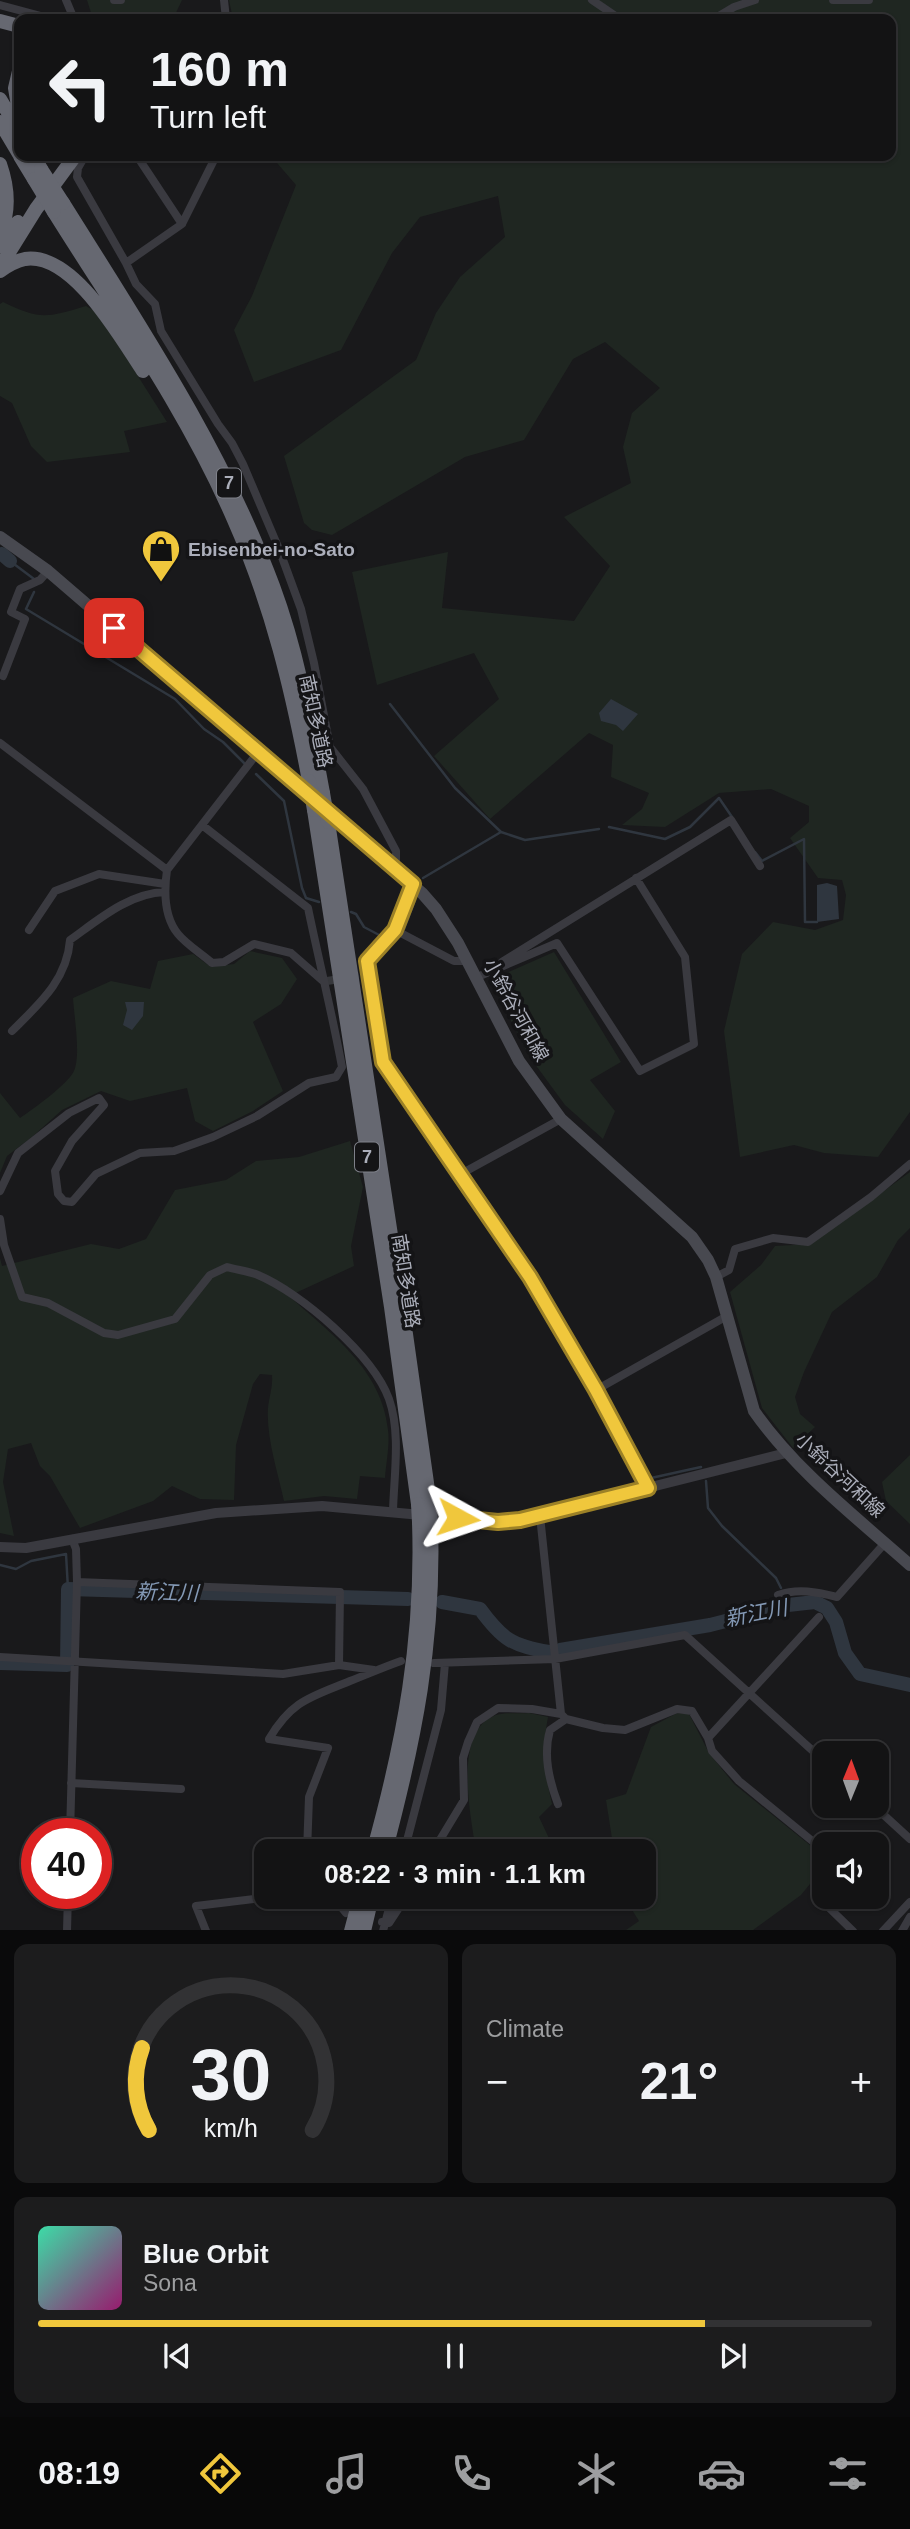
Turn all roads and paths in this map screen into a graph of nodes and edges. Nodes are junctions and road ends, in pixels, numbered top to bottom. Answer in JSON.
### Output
{"nodes":[{"id":1,"x":114,"y":0,"type":"edge"},
{"id":2,"x":121,"y":0,"type":"edge"},
{"id":3,"x":592,"y":0,"type":"edge"},
{"id":4,"x":755,"y":0,"type":"edge"},
{"id":5,"x":833,"y":0,"type":"edge"},
{"id":6,"x":869,"y":0,"type":"edge"},
{"id":7,"x":0,"y":5,"type":"edge"},
{"id":8,"x":33,"y":14,"type":"edge"},
{"id":9,"x":613,"y":14,"type":"edge"},
{"id":10,"x":722,"y":14,"type":"edge"},
{"id":11,"x":0,"y":99,"type":"edge"},
{"id":12,"x":0,"y":122,"type":"edge"},
{"id":13,"x":14,"y":123,"type":"edge"},
{"id":14,"x":14,"y":145,"type":"edge"},
{"id":15,"x":63,"y":161,"type":"edge"},
{"id":16,"x":71,"y":161,"type":"edge"},
{"id":17,"x":82,"y":161,"type":"edge"},
{"id":18,"x":140,"y":161,"type":"edge"},
{"id":19,"x":213,"y":161,"type":"edge"},
{"id":20,"x":0,"y":164,"type":"edge"},
{"id":21,"x":40,"y":164,"type":"edge"},
{"id":22,"x":61,"y":203,"type":"junction"},
{"id":23,"x":181,"y":224,"type":"junction"},
{"id":24,"x":0,"y":234,"type":"edge"},
{"id":25,"x":0,"y":246,"type":"edge"},
{"id":26,"x":126,"y":263,"type":"junction"},
{"id":27,"x":0,"y":269,"type":"edge"},
{"id":28,"x":194,"y":438,"type":"junction"},
{"id":29,"x":0,"y":537,"type":"edge"},
{"id":30,"x":48,"y":571,"type":"junction"},
{"id":31,"x":3,"y":676,"type":"dead end"},
{"id":32,"x":0,"y":743,"type":"edge"},
{"id":33,"x":259,"y":751,"type":"junction"},
{"id":34,"x":202,"y":825,"type":"junction"},
{"id":35,"x":760,"y":866,"type":"dead end"},
{"id":36,"x":397,"y":869,"type":"junction"},
{"id":37,"x":167,"y":870,"type":"junction"},
{"id":38,"x":636,"y":878,"type":"junction"},
{"id":39,"x":413,"y":884,"type":"junction"},
{"id":40,"x":165,"y":888,"type":"junction"},
{"id":41,"x":29,"y":930,"type":"dead end"},
{"id":42,"x":395,"y":930,"type":"junction"},
{"id":43,"x":467,"y":961,"type":"junction"},
{"id":44,"x":479,"y":976,"type":"junction"},
{"id":45,"x":325,"y":981,"type":"junction"},
{"id":46,"x":12,"y":1031,"type":"dead end"},
{"id":47,"x":561,"y":1119,"type":"junction"},
{"id":48,"x":910,"y":1164,"type":"edge"},
{"id":49,"x":459,"y":1175,"type":"junction"},
{"id":50,"x":0,"y":1191,"type":"edge"},
{"id":51,"x":0,"y":1219,"type":"edge"},
{"id":52,"x":716,"y":1277,"type":"junction"},
{"id":53,"x":727,"y":1316,"type":"junction"},
{"id":54,"x":596,"y":1390,"type":"junction"},
{"id":55,"x":786,"y":1453,"type":"junction"},
{"id":56,"x":648,"y":1488,"type":"junction"},
{"id":57,"x":424,"y":1504,"type":"junction"},
{"id":58,"x":393,"y":1511,"type":"junction"},
{"id":59,"x":540,"y":1516,"type":"junction"},
{"id":60,"x":425,"y":1523,"type":"junction"},
{"id":61,"x":72,"y":1539,"type":"junction"},
{"id":62,"x":885,"y":1543,"type":"junction"},
{"id":63,"x":0,"y":1547,"type":"edge"},
{"id":64,"x":910,"y":1565,"type":"edge"},
{"id":65,"x":77,"y":1582,"type":"junction"},
{"id":66,"x":778,"y":1595,"type":"dead end"},
{"id":67,"x":819,"y":1617,"type":"dead end"},
{"id":68,"x":0,"y":1657,"type":"edge"},
{"id":69,"x":555,"y":1659,"type":"junction"},
{"id":70,"x":73,"y":1660,"type":"junction"},
{"id":71,"x":401,"y":1661,"type":"dead end"},
{"id":72,"x":434,"y":1662,"type":"dead end"},
{"id":73,"x":445,"y":1663,"type":"junction"},
{"id":74,"x":339,"y":1665,"type":"junction"},
{"id":75,"x":374,"y":1670,"type":"junction"},
{"id":76,"x":751,"y":1694,"type":"junction"},
{"id":77,"x":564,"y":1717,"type":"junction"},
{"id":78,"x":708,"y":1738,"type":"junction"},
{"id":79,"x":812,"y":1750,"type":"edge"},
{"id":80,"x":71,"y":1783,"type":"junction"},
{"id":81,"x":181,"y":1789,"type":"dead end"},
{"id":82,"x":558,"y":1804,"type":"dead end"},
{"id":83,"x":70,"y":1818,"type":"edge"},
{"id":84,"x":887,"y":1818,"type":"edge"},
{"id":85,"x":307,"y":1839,"type":"edge"},
{"id":86,"x":376,"y":1839,"type":"edge"},
{"id":87,"x":388,"y":1839,"type":"edge"},
{"id":88,"x":407,"y":1839,"type":"edge"},
{"id":89,"x":440,"y":1839,"type":"edge"},
{"id":90,"x":910,"y":1839,"type":"edge"},
{"id":91,"x":254,"y":1899,"type":"edge"},
{"id":92,"x":910,"y":1902,"type":"edge"},
{"id":93,"x":68,"y":1909,"type":"edge"},
{"id":94,"x":343,"y":1909,"type":"edge"},
{"id":95,"x":357,"y":1909,"type":"edge"},
{"id":96,"x":369,"y":1909,"type":"edge"},
{"id":97,"x":398,"y":1909,"type":"edge"},
{"id":98,"x":346,"y":1913,"type":"dead end"},
{"id":99,"x":910,"y":1917,"type":"edge"},
{"id":100,"x":383,"y":1925,"type":"edge"},
{"id":101,"x":67,"y":1930,"type":"edge"},
{"id":102,"x":206,"y":1930,"type":"edge"},
{"id":103,"x":351,"y":1930,"type":"edge"},
{"id":104,"x":364,"y":1930,"type":"edge"},
{"id":105,"x":853,"y":1930,"type":"edge"},
{"id":106,"x":883,"y":1930,"type":"edge"},
{"id":107,"x":902,"y":1930,"type":"edge"}],
"edges":[{"from":1,"to":2,"type":"street"},
{"from":3,"to":9,"type":"street"},
{"from":4,"to":10,"type":"street"},
{"from":5,"to":6,"type":"street"},
{"from":7,"to":8,"type":"street"},
{"from":11,"to":13,"type":"highway"},
{"from":12,"to":14,"type":"highway","name":"南知多道路","number":"7"},
{"from":15,"to":25,"type":"highway"},
{"from":16,"to":27,"type":"highway"},
{"from":17,"to":26,"type":"street"},
{"from":18,"to":23,"type":"street"},
{"from":19,"to":23,"type":"street"},
{"from":20,"to":24,"type":"highway"},
{"from":21,"to":22,"type":"highway","name":"南知多道路","number":"7","bridge":true},
{"from":22,"to":28,"type":"highway","name":"南知多道路","number":"7"},
{"from":22,"to":57,"type":"highway","name":"南知多道路","number":"7","bridge":true},
{"from":23,"to":26,"type":"street"},
{"from":26,"to":36,"type":"street"},
{"from":27,"to":28,"type":"highway"},
{"from":28,"to":57,"type":"highway","name":"南知多道路","number":"7","bridge":true},
{"from":29,"to":30,"type":"main road","name":"小鈴谷河和線"},
{"from":30,"to":31,"type":"street"},
{"from":30,"to":33,"type":"main road","name":"小鈴谷河和線"},
{"from":32,"to":37,"type":"street"},
{"from":33,"to":34,"type":"street"},
{"from":33,"to":36,"type":"main road","name":"小鈴谷河和線"},
{"from":34,"to":37,"type":"street"},
{"from":34,"to":45,"type":"street"},
{"from":35,"to":38,"type":"street"},
{"from":36,"to":39,"type":"main road","name":"小鈴谷河和線"},
{"from":37,"to":40,"type":"street"},
{"from":38,"to":44,"type":"street"},
{"from":38,"to":44,"type":"street"},
{"from":39,"to":42,"type":"street"},
{"from":39,"to":43,"type":"main road","name":"小鈴谷河和線"},
{"from":40,"to":41,"type":"street"},
{"from":40,"to":45,"type":"street"},
{"from":40,"to":46,"type":"street"},
{"from":42,"to":43,"type":"street"},
{"from":42,"to":49,"type":"street"},
{"from":43,"to":44,"type":"main road","name":"小鈴谷河和線"},
{"from":44,"to":47,"type":"main road","name":"小鈴谷河和線"},
{"from":45,"to":50,"type":"street"},
{"from":47,"to":49,"type":"street"},
{"from":47,"to":52,"type":"main road","name":"小鈴谷河和線"},
{"from":48,"to":52,"type":"street"},
{"from":49,"to":54,"type":"street"},
{"from":51,"to":58,"type":"street"},
{"from":52,"to":53,"type":"main road","name":"小鈴谷河和線"},
{"from":53,"to":54,"type":"street"},
{"from":53,"to":55,"type":"main road","name":"小鈴谷河和線"},
{"from":54,"to":56,"type":"street"},
{"from":55,"to":56,"type":"street"},
{"from":55,"to":62,"type":"main road","name":"小鈴谷河和線"},
{"from":56,"to":59,"type":"street"},
{"from":57,"to":60,"type":"highway","name":"南知多道路","number":"7","bridge":true},
{"from":58,"to":59,"type":"street"},
{"from":58,"to":61,"type":"street"},
{"from":59,"to":69,"type":"street"},
{"from":60,"to":86,"type":"highway","name":"南知多道路","number":"7"},
{"from":60,"to":87,"type":"highway","name":"南知多道路","number":"7"},
{"from":61,"to":63,"type":"street"},
{"from":61,"to":65,"type":"street"},
{"from":62,"to":64,"type":"main road","name":"小鈴谷河和線"},
{"from":62,"to":66,"type":"street"},
{"from":65,"to":70,"type":"street"},
{"from":65,"to":74,"type":"street"},
{"from":67,"to":76,"type":"street"},
{"from":68,"to":70,"type":"street"},
{"from":69,"to":73,"type":"street"},
{"from":69,"to":76,"type":"street"},
{"from":69,"to":77,"type":"street"},
{"from":70,"to":74,"type":"street"},
{"from":70,"to":80,"type":"street"},
{"from":71,"to":75,"type":"street"},
{"from":72,"to":73,"type":"street"},
{"from":73,"to":88,"type":"street"},
{"from":74,"to":75,"type":"street"},
{"from":75,"to":85,"type":"street"},
{"from":76,"to":78,"type":"street"},
{"from":76,"to":79,"type":"street"},
{"from":77,"to":78,"type":"street"},
{"from":77,"to":82,"type":"street"},
{"from":77,"to":89,"type":"street"},
{"from":78,"to":105,"type":"street"},
{"from":80,"to":81,"type":"street"},
{"from":80,"to":83,"type":"street"},
{"from":84,"to":90,"type":"street"},
{"from":91,"to":102,"type":"street"},
{"from":92,"to":106,"type":"street"},
{"from":93,"to":101,"type":"street"},
{"from":94,"to":98,"type":"street"},
{"from":95,"to":103,"type":"highway"},
{"from":96,"to":104,"type":"highway"},
{"from":97,"to":100,"type":"street"},
{"from":99,"to":107,"type":"street"}]}
